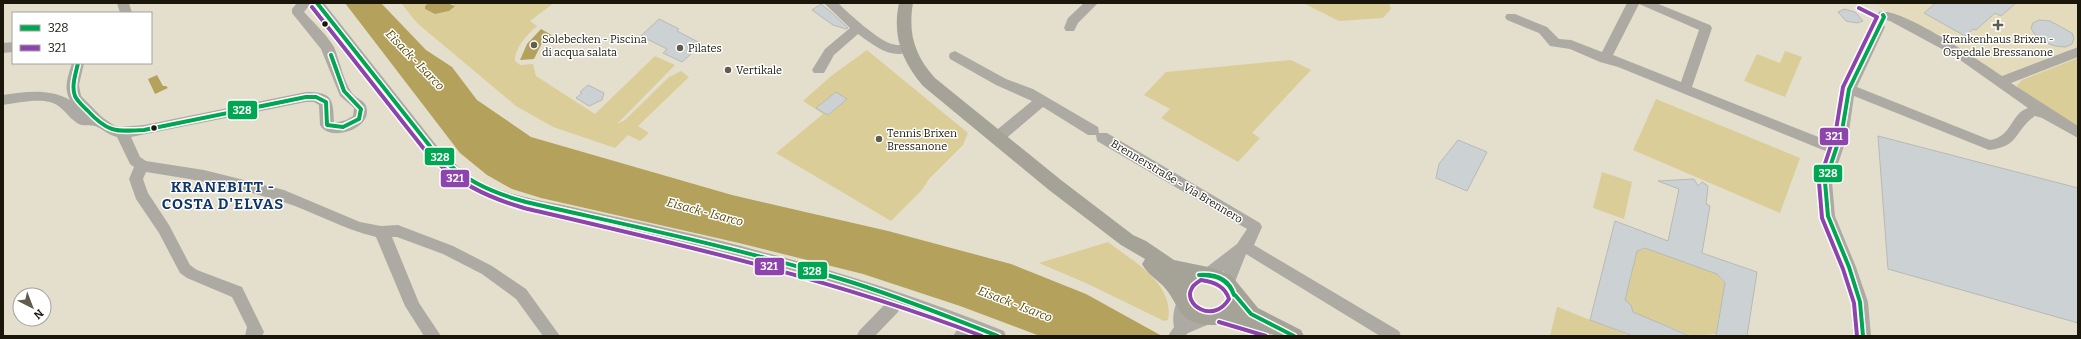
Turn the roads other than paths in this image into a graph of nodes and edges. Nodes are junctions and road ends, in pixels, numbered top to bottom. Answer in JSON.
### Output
{"nodes":[{"id":1,"x":305,"y":3,"type":"edge"},
{"id":2,"x":317,"y":3,"type":"edge"},
{"id":3,"x":830,"y":3,"type":"edge"},
{"id":4,"x":906,"y":3,"type":"edge"},
{"id":5,"x":1092,"y":3,"type":"edge"},
{"id":6,"x":1634,"y":3,"type":"edge"},
{"id":7,"x":1644,"y":3,"type":"edge"},
{"id":8,"x":1511,"y":17,"type":"dead end"},
{"id":9,"x":858,"y":28,"type":"junction"},
{"id":10,"x":1070,"y":28,"type":"dead end"},
{"id":11,"x":906,"y":49,"type":"junction"},
{"id":12,"x":2078,"y":52,"type":"edge"},
{"id":13,"x":956,"y":56,"type":"dead end"},
{"id":14,"x":1605,"y":59,"type":"junction"},
{"id":15,"x":78,"y":64,"type":"edge"},
{"id":16,"x":820,"y":70,"type":"dead end"},
{"id":17,"x":1999,"y":82,"type":"junction"},
{"id":18,"x":1685,"y":89,"type":"junction"},
{"id":19,"x":1849,"y":89,"type":"junction"},
{"id":20,"x":3,"y":100,"type":"edge"},
{"id":21,"x":1041,"y":101,"type":"junction"},
{"id":22,"x":2044,"y":113,"type":"junction"},
{"id":23,"x":97,"y":119,"type":"junction"},
{"id":24,"x":122,"y":132,"type":"junction"},
{"id":25,"x":2078,"y":134,"type":"edge"},
{"id":26,"x":998,"y":137,"type":"junction"},
{"id":27,"x":1835,"y":149,"type":"junction"},
{"id":28,"x":142,"y":166,"type":"junction"},
{"id":29,"x":381,"y":232,"type":"junction"},
{"id":30,"x":1126,"y":240,"type":"junction"},
{"id":31,"x":1241,"y":249,"type":"junction"},
{"id":32,"x":1204,"y":274,"type":"junction"},
{"id":33,"x":1232,"y":289,"type":"junction"},
{"id":34,"x":898,"y":297,"type":"junction"},
{"id":35,"x":1184,"y":300,"type":"junction"},
{"id":36,"x":1214,"y":317,"type":"junction"},
{"id":37,"x":971,"y":324,"type":"junction"},
{"id":38,"x":1179,"y":332,"type":"edge"},
{"id":39,"x":254,"y":336,"type":"edge"},
{"id":40,"x":432,"y":336,"type":"edge"},
{"id":41,"x":552,"y":336,"type":"edge"},
{"id":42,"x":865,"y":336,"type":"edge"},
{"id":43,"x":961,"y":336,"type":"edge"},
{"id":44,"x":998,"y":336,"type":"edge"},
{"id":45,"x":1283,"y":336,"type":"edge"},
{"id":46,"x":1294,"y":336,"type":"edge"},
{"id":47,"x":1393,"y":336,"type":"edge"},
{"id":48,"x":1863,"y":336,"type":"edge"}],
"edges":[{"from":1,"to":24,"type":"street"},
{"from":2,"to":34,"type":"street"},
{"from":3,"to":9,"type":"street"},
{"from":4,"to":11,"type":"main road"},
{"from":5,"to":10,"type":"street"},
{"from":6,"to":14,"type":"street"},
{"from":7,"to":18,"type":"street"},
{"from":8,"to":14,"type":"street"},
{"from":9,"to":11,"type":"street"},
{"from":9,"to":16,"type":"street"},
{"from":11,"to":26,"type":"main road"},
{"from":12,"to":17,"type":"street"},
{"from":13,"to":21,"type":"street","name":"Brennerstraße - Via Brennero"},
{"from":14,"to":18,"type":"street"},
{"from":15,"to":23,"type":"street"},
{"from":17,"to":19,"type":"street"},
{"from":17,"to":22,"type":"street"},
{"from":18,"to":27,"type":"street"},
{"from":19,"to":22,"type":"street"},
{"from":19,"to":27,"type":"street"},
{"from":20,"to":23,"type":"street"},
{"from":21,"to":26,"type":"street"},
{"from":21,"to":31,"type":"street","name":"Brennerstraße - Via Brennero"},
{"from":22,"to":25,"type":"street"},
{"from":23,"to":24,"type":"street"},
{"from":24,"to":28,"type":"street"},
{"from":26,"to":30,"type":"main road"},
{"from":27,"to":48,"type":"street"},
{"from":28,"to":29,"type":"street"},
{"from":28,"to":39,"type":"street"},
{"from":29,"to":40,"type":"street"},
{"from":29,"to":41,"type":"street"},
{"from":30,"to":32,"type":"main road"},
{"from":30,"to":35,"type":"main road"},
{"from":31,"to":32,"type":"street","name":"Brennerstraße - Via Brennero"},
{"from":31,"to":33,"type":"street","name":"Brennerstraße - Via Brennero"},
{"from":31,"to":47,"type":"street"},
{"from":32,"to":33,"type":"main road"},
{"from":32,"to":35,"type":"main road","name":"Brennerstraße - Via Brennero"},
{"from":33,"to":36,"type":"main road","name":"Brennerstraße - Via Brennero"},
{"from":33,"to":46,"type":"main road"},
{"from":34,"to":37,"type":"street"},
{"from":34,"to":42,"type":"street"},
{"from":35,"to":36,"type":"main road"},
{"from":35,"to":38,"type":"street"},
{"from":36,"to":38,"type":"street"},
{"from":36,"to":45,"type":"main road"},
{"from":37,"to":43,"type":"street"},
{"from":37,"to":44,"type":"street"}]}
